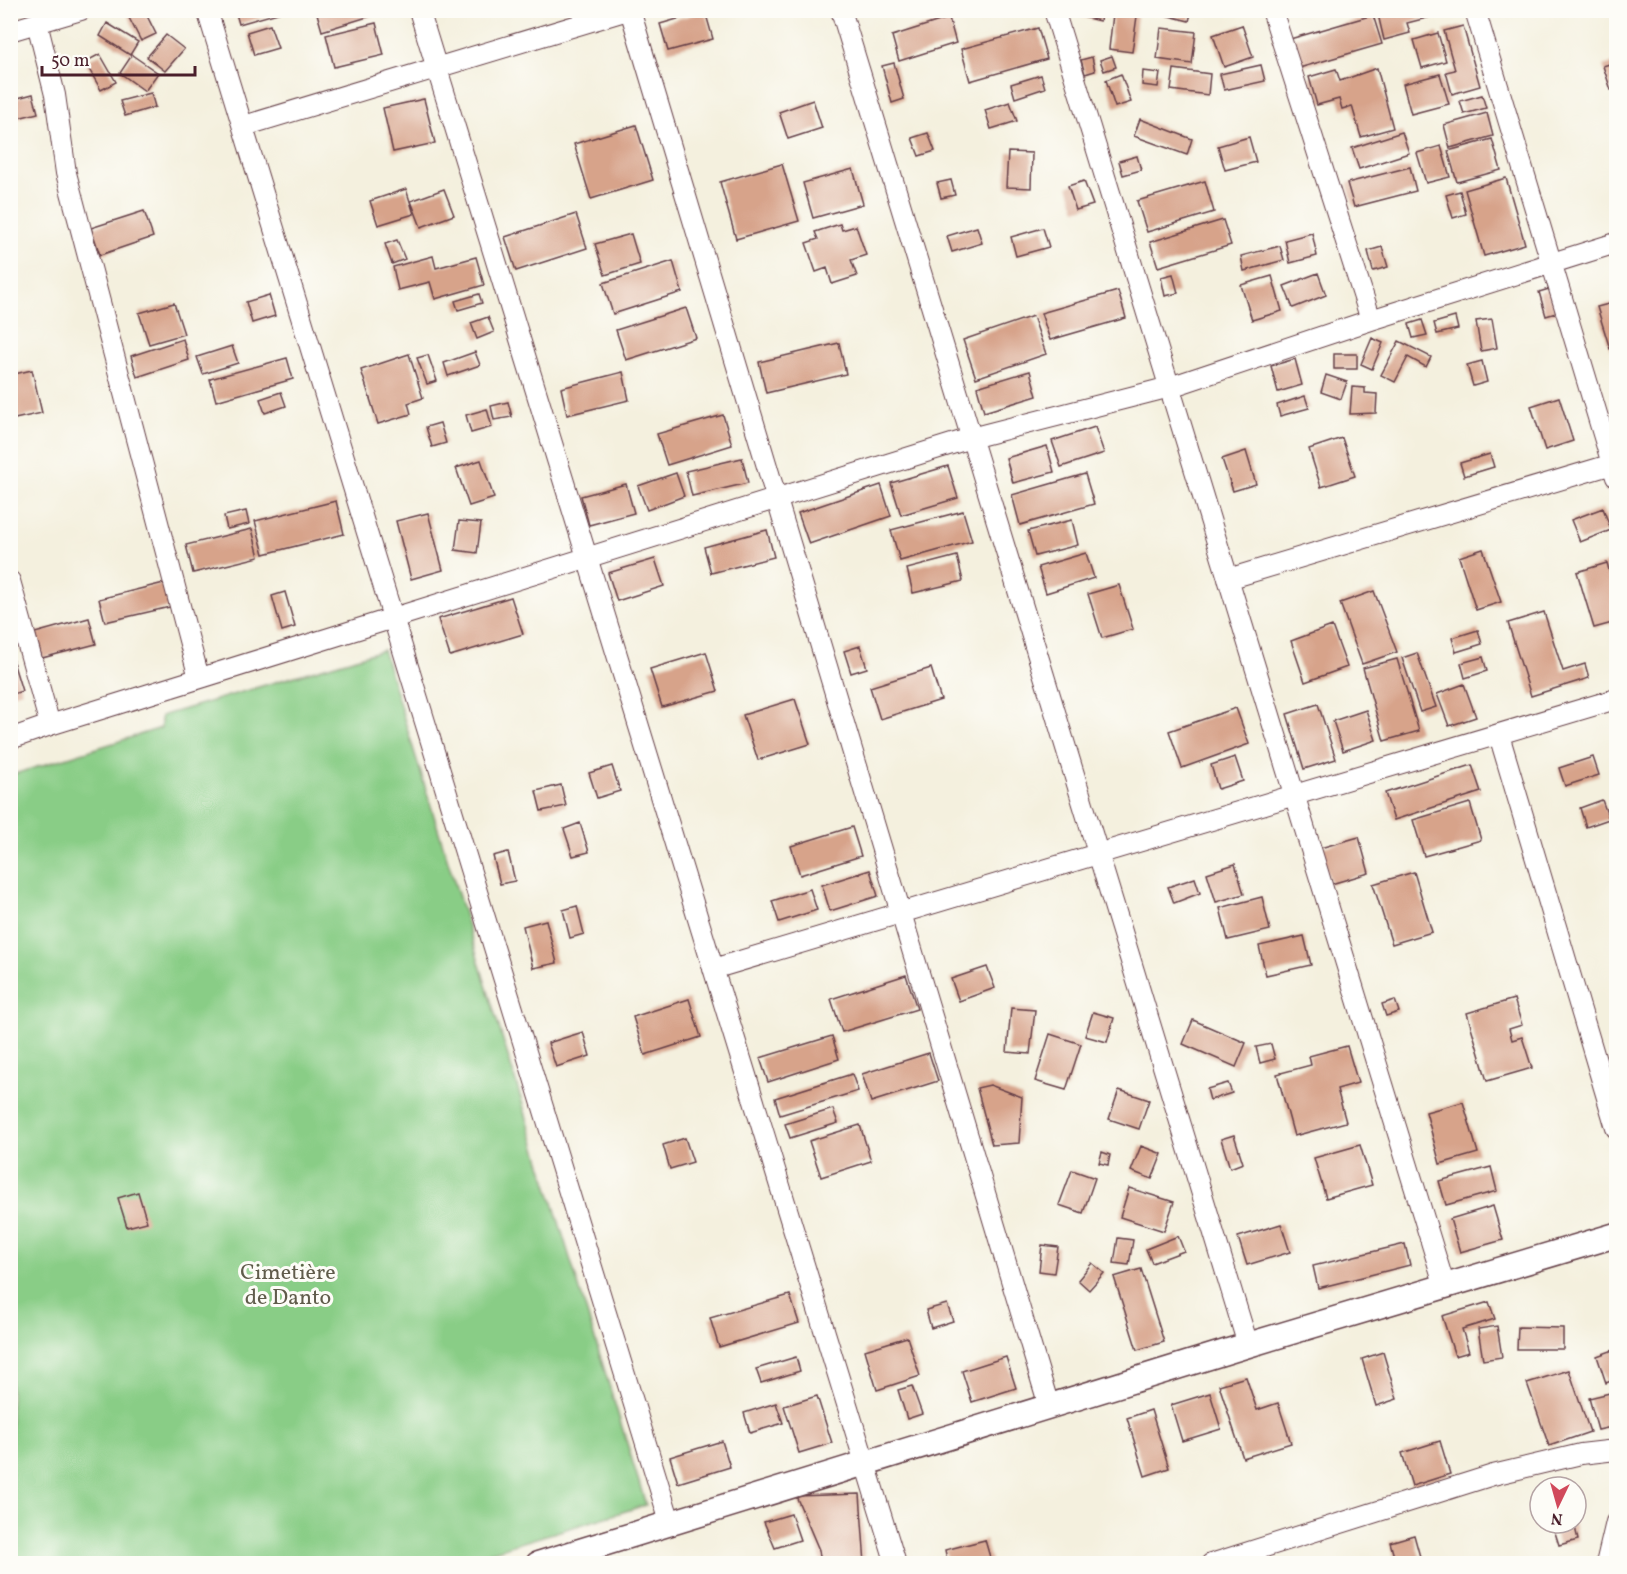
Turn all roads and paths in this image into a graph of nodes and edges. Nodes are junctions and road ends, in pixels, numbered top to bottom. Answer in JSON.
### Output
{"nodes":[{"id":1,"x":81,"y":10,"type":"edge"},
{"id":2,"x":207,"y":10,"type":"edge"},
{"id":3,"x":419,"y":10,"type":"edge"},
{"id":4,"x":629,"y":10,"type":"edge"},
{"id":5,"x":841,"y":10,"type":"edge"},
{"id":6,"x":1054,"y":10,"type":"edge"},
{"id":7,"x":1272,"y":10,"type":"edge"},
{"id":8,"x":1475,"y":10,"type":"edge"},
{"id":9,"x":37,"y":23,"type":"junction"},
{"id":10,"x":10,"y":31,"type":"edge"},
{"id":11,"x":437,"y":68,"type":"junction"},
{"id":12,"x":244,"y":126,"type":"junction"},
{"id":13,"x":1617,"y":243,"type":"edge"},
{"id":14,"x":1552,"y":262,"type":"junction"},
{"id":15,"x":1371,"y":320,"type":"junction"},
{"id":16,"x":1170,"y":387,"type":"junction"},
{"id":17,"x":971,"y":438,"type":"junction"},
{"id":18,"x":1615,"y":468,"type":"edge"},
{"id":19,"x":777,"y":499,"type":"junction"},
{"id":20,"x":587,"y":559,"type":"junction"},
{"id":21,"x":1228,"y":579,"type":"junction"},
{"id":22,"x":10,"y":581,"type":"edge"},
{"id":23,"x":393,"y":618,"type":"junction"},
{"id":24,"x":199,"y":678,"type":"junction"},
{"id":25,"x":1617,"y":699,"type":"edge"},
{"id":26,"x":50,"y":724,"type":"junction"},
{"id":27,"x":1499,"y":735,"type":"junction"},
{"id":28,"x":10,"y":739,"type":"edge"},
{"id":29,"x":1295,"y":796,"type":"junction"},
{"id":30,"x":1098,"y":853,"type":"junction"},
{"id":31,"x":901,"y":913,"type":"junction"},
{"id":32,"x":713,"y":969,"type":"junction"},
{"id":33,"x":1617,"y":1128,"type":"edge"},
{"id":34,"x":1616,"y":1235,"type":"edge"},
{"id":35,"x":1445,"y":1287,"type":"junction"},
{"id":36,"x":1248,"y":1345,"type":"junction"},
{"id":37,"x":1049,"y":1406,"type":"junction"},
{"id":38,"x":1617,"y":1450,"type":"edge"},
{"id":39,"x":864,"y":1462,"type":"junction"},
{"id":40,"x":670,"y":1522,"type":"junction"},
{"id":41,"x":1617,"y":1522,"type":"edge"},
{"id":42,"x":538,"y":1563,"type":"edge"},
{"id":43,"x":896,"y":1563,"type":"edge"},
{"id":44,"x":1211,"y":1563,"type":"edge"},
{"id":45,"x":1606,"y":1563,"type":"edge"}],
"edges":[{"from":1,"to":9,"type":"street"},
{"from":2,"to":12,"type":"street"},
{"from":3,"to":11,"type":"street"},
{"from":4,"to":11,"type":"street"},
{"from":4,"to":19,"type":"street"},
{"from":5,"to":17,"type":"street"},
{"from":6,"to":16,"type":"street"},
{"from":7,"to":15,"type":"street"},
{"from":8,"to":14,"type":"street"},
{"from":9,"to":10,"type":"street"},
{"from":9,"to":24,"type":"street"},
{"from":11,"to":12,"type":"street"},
{"from":11,"to":20,"type":"street"},
{"from":12,"to":23,"type":"street"},
{"from":13,"to":14,"type":"street"},
{"from":14,"to":15,"type":"street"},
{"from":14,"to":18,"type":"street"},
{"from":15,"to":16,"type":"street"},
{"from":16,"to":17,"type":"street"},
{"from":16,"to":21,"type":"street"},
{"from":17,"to":19,"type":"street"},
{"from":17,"to":30,"type":"street"},
{"from":18,"to":21,"type":"street"},
{"from":19,"to":20,"type":"street"},
{"from":19,"to":31,"type":"street"},
{"from":20,"to":23,"type":"street"},
{"from":20,"to":32,"type":"street"},
{"from":21,"to":29,"type":"street"},
{"from":22,"to":26,"type":"street"},
{"from":23,"to":24,"type":"street"},
{"from":23,"to":40,"type":"street"},
{"from":24,"to":26,"type":"street"},
{"from":25,"to":27,"type":"street"},
{"from":26,"to":28,"type":"street"},
{"from":27,"to":29,"type":"street"},
{"from":27,"to":33,"type":"street"},
{"from":29,"to":30,"type":"street"},
{"from":29,"to":35,"type":"street"},
{"from":30,"to":31,"type":"street"},
{"from":30,"to":36,"type":"street"},
{"from":31,"to":32,"type":"street"},
{"from":31,"to":37,"type":"street"},
{"from":32,"to":39,"type":"street"},
{"from":34,"to":35,"type":"street"},
{"from":35,"to":36,"type":"street"},
{"from":36,"to":37,"type":"street"},
{"from":37,"to":39,"type":"street"},
{"from":38,"to":44,"type":"street"},
{"from":39,"to":40,"type":"street"},
{"from":39,"to":43,"type":"street"},
{"from":40,"to":42,"type":"street"},
{"from":41,"to":45,"type":"street"}]}
